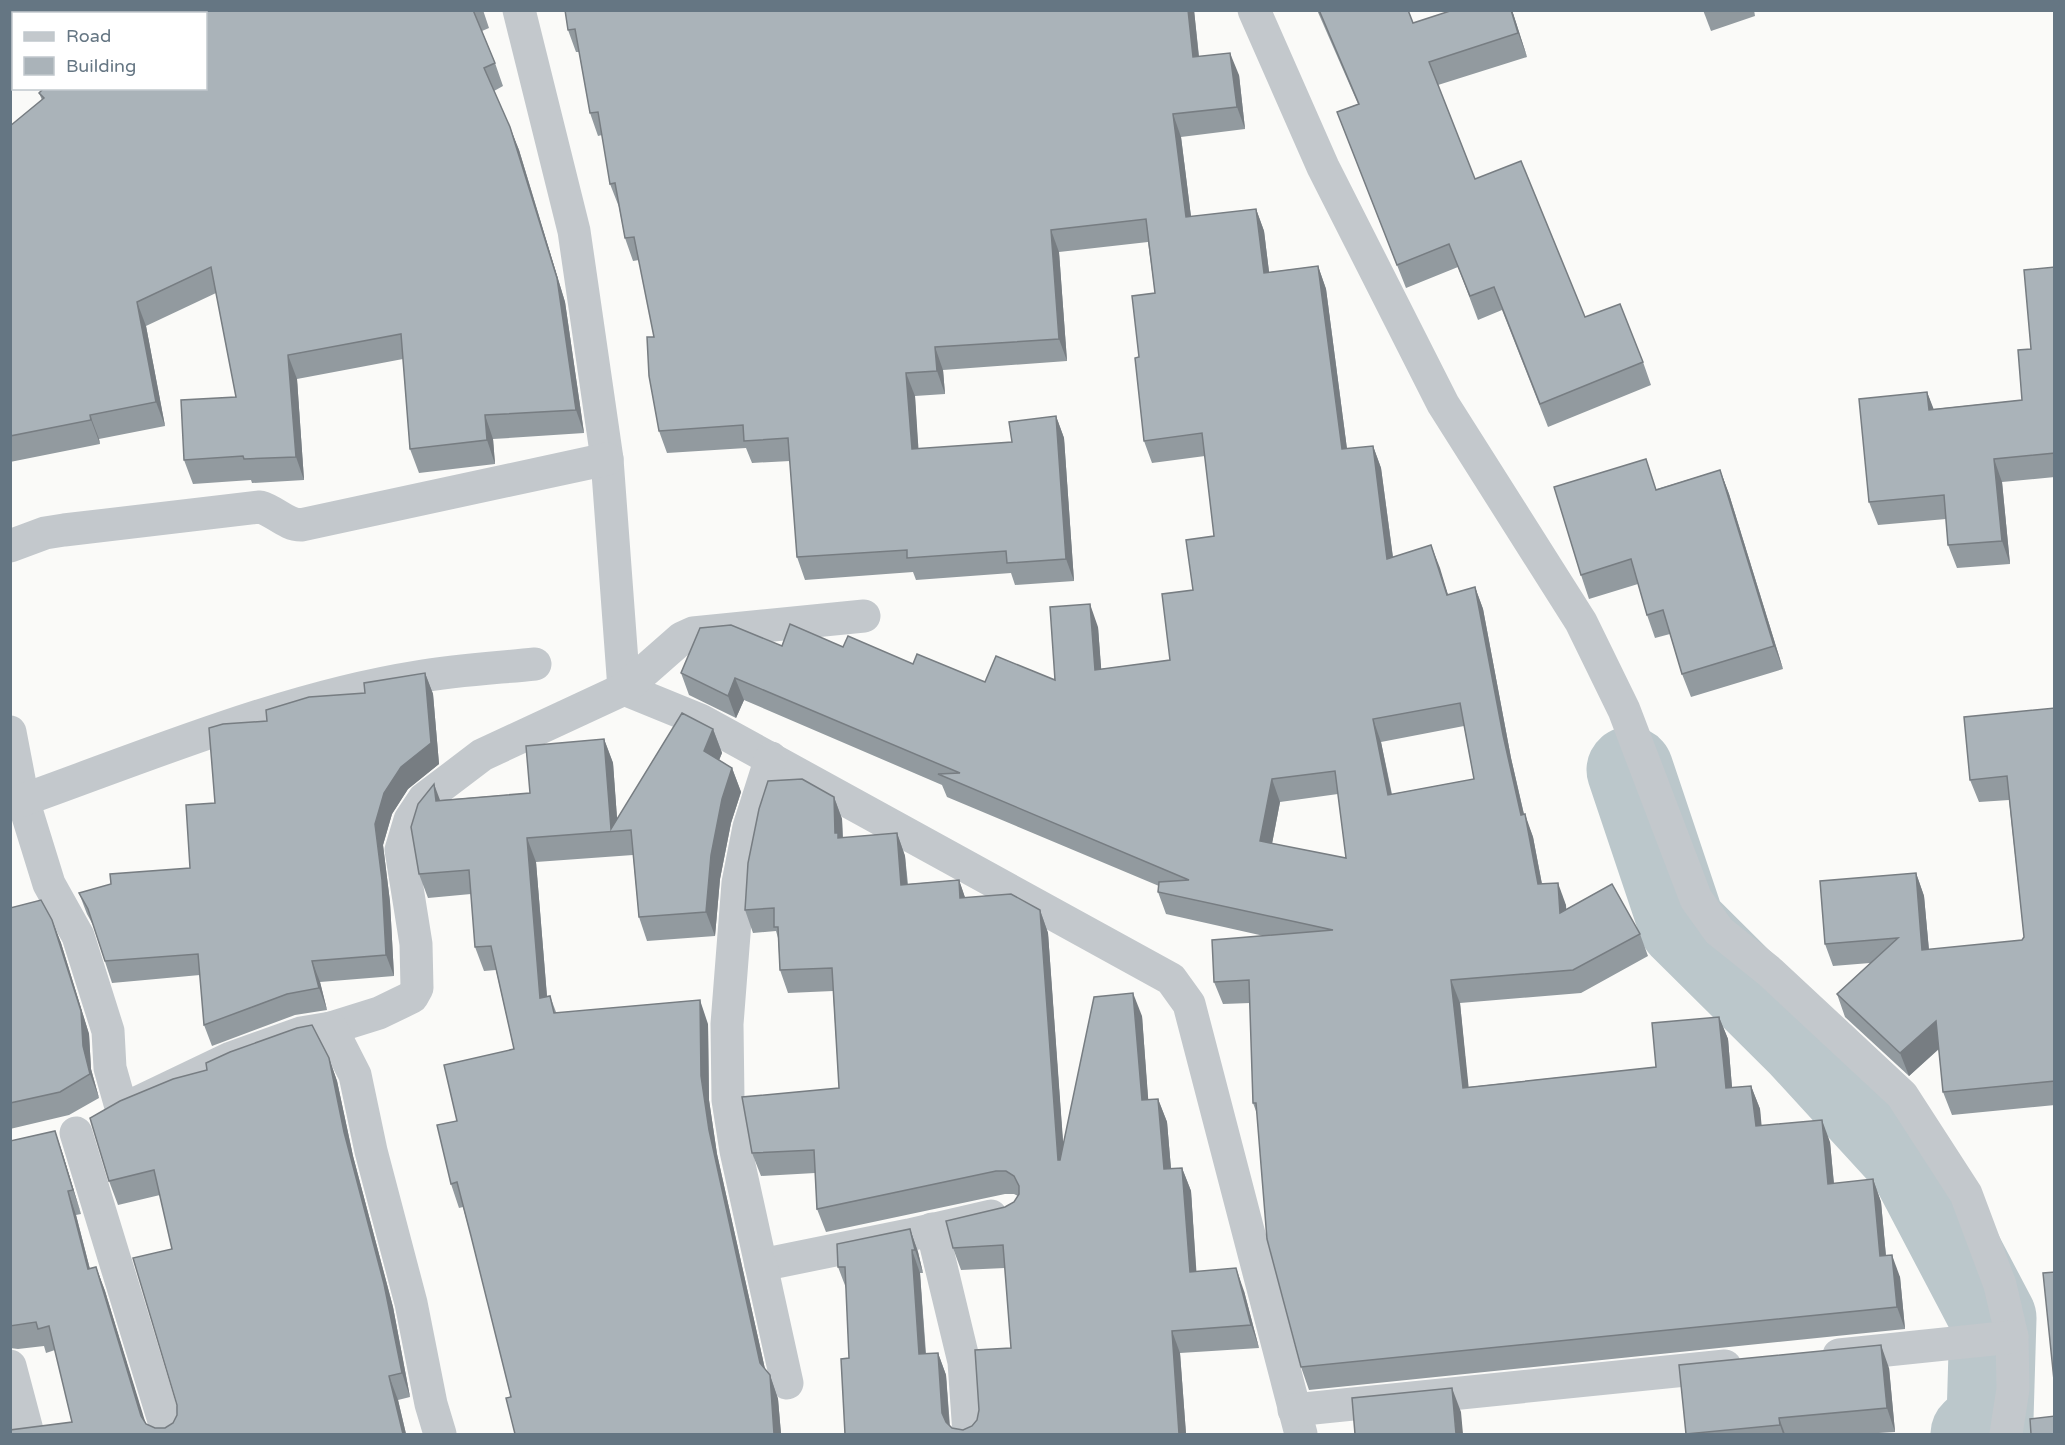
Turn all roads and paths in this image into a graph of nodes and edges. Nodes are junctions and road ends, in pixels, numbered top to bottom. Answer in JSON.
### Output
{"nodes":[{"id":1,"x":519,"y":10,"type":"edge"},
{"id":2,"x":1254,"y":10,"type":"edge"},
{"id":3,"x":607,"y":459,"type":"junction"},
{"id":4,"x":10,"y":546,"type":"edge"},
{"id":5,"x":864,"y":616,"type":"dead end"},
{"id":6,"x":535,"y":664,"type":"dead end"},
{"id":7,"x":624,"y":689,"type":"junction"},
{"id":8,"x":10,"y":732,"type":"edge"},
{"id":9,"x":771,"y":758,"type":"junction"},
{"id":10,"x":23,"y":800,"type":"junction"},
{"id":11,"x":331,"y":1028,"type":"junction"},
{"id":12,"x":121,"y":1107,"type":"junction"},
{"id":13,"x":76,"y":1132,"type":"junction"},
{"id":14,"x":43,"y":1140,"type":"edge"},
{"id":15,"x":1009,"y":1212,"type":"edge"},
{"id":16,"x":932,"y":1229,"type":"junction"},
{"id":17,"x":761,"y":1265,"type":"junction"},
{"id":18,"x":2007,"y":1337,"type":"junction"},
{"id":19,"x":1812,"y":1357,"type":"edge"},
{"id":20,"x":1753,"y":1363,"type":"edge"},
{"id":21,"x":10,"y":1366,"type":"edge"},
{"id":22,"x":787,"y":1383,"type":"dead end"},
{"id":23,"x":1298,"y":1422,"type":"edge"},
{"id":24,"x":27,"y":1434,"type":"edge"},
{"id":25,"x":168,"y":1434,"type":"edge"},
{"id":26,"x":440,"y":1434,"type":"edge"},
{"id":27,"x":969,"y":1434,"type":"edge"},
{"id":28,"x":2006,"y":1434,"type":"edge"}],
"edges":[{"from":1,"to":3,"type":"street"},
{"from":2,"to":18,"type":"street"},
{"from":3,"to":4,"type":"street"},
{"from":3,"to":7,"type":"street"},
{"from":5,"to":7,"type":"street"},
{"from":6,"to":10,"type":"street"},
{"from":7,"to":9,"type":"street"},
{"from":7,"to":11,"type":"street"},
{"from":8,"to":10,"type":"street"},
{"from":9,"to":17,"type":"street"},
{"from":9,"to":23,"type":"street"},
{"from":10,"to":12,"type":"street"},
{"from":11,"to":12,"type":"street"},
{"from":11,"to":26,"type":"street"},
{"from":12,"to":13,"type":"street"},
{"from":13,"to":14,"type":"street"},
{"from":13,"to":25,"type":"street"},
{"from":15,"to":16,"type":"street"},
{"from":16,"to":17,"type":"street"},
{"from":16,"to":27,"type":"street"},
{"from":17,"to":22,"type":"street"},
{"from":18,"to":19,"type":"street"},
{"from":18,"to":28,"type":"street"},
{"from":20,"to":23,"type":"street"},
{"from":21,"to":24,"type":"street"}]}
